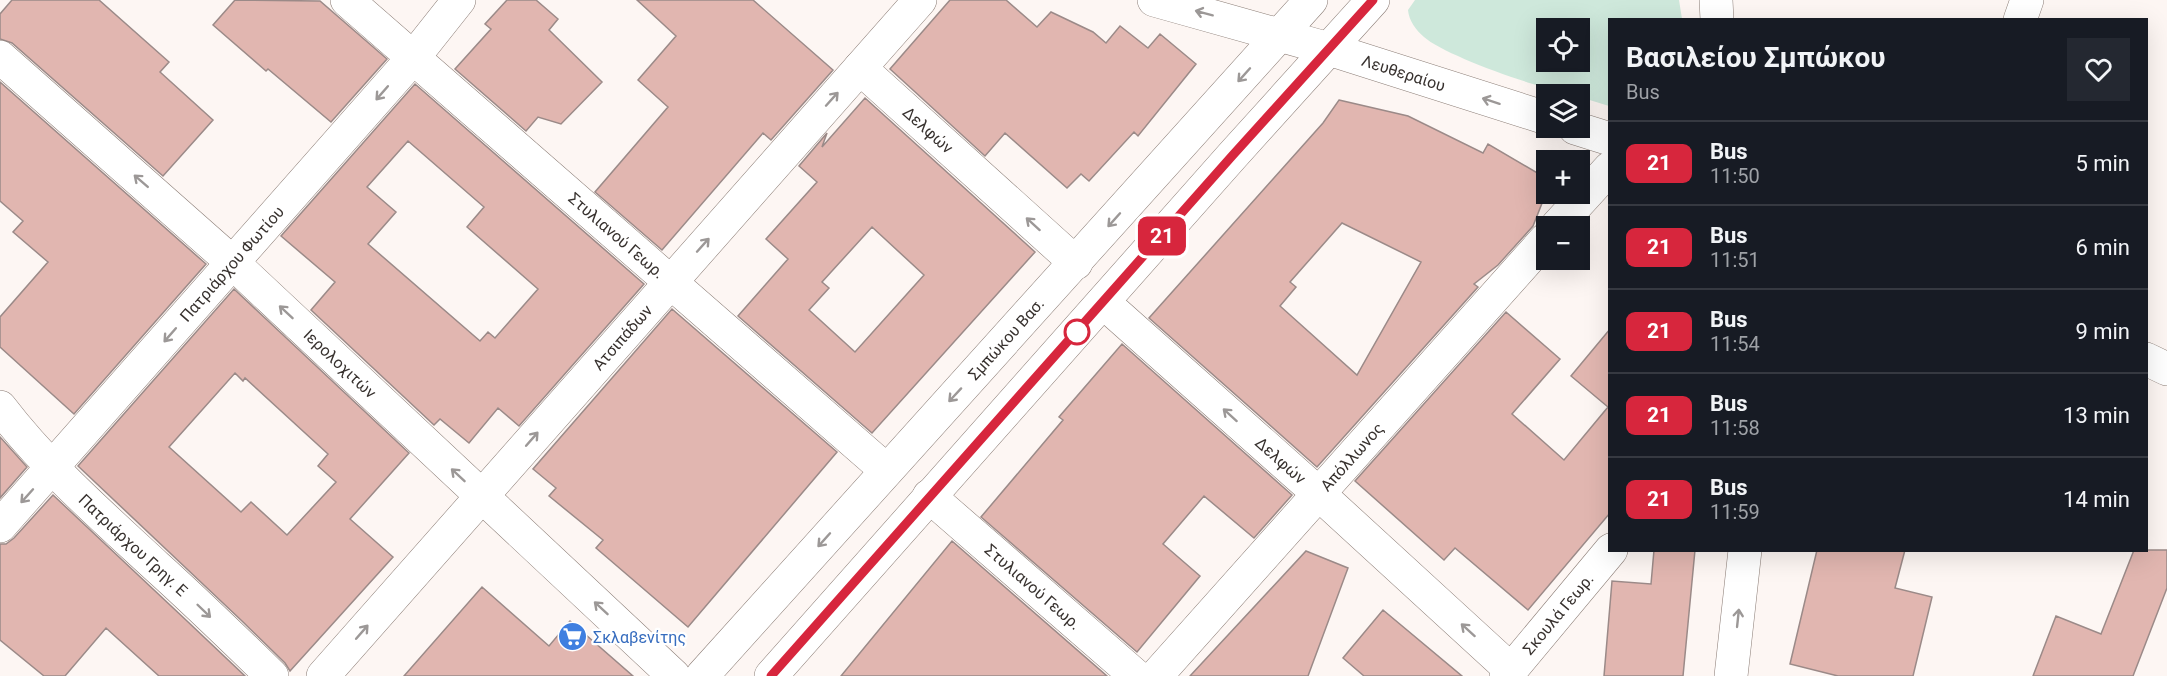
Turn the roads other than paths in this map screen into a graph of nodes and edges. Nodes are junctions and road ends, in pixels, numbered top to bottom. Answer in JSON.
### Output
{"nodes":[{"id":1,"x":347,"y":0,"type":"edge"},
{"id":2,"x":459,"y":0,"type":"edge"},
{"id":3,"x":920,"y":0,"type":"edge"},
{"id":4,"x":1154,"y":0,"type":"edge"},
{"id":5,"x":1311,"y":0,"type":"edge"},
{"id":6,"x":1373,"y":0,"type":"edge"},
{"id":7,"x":1716,"y":0,"type":"edge"},
{"id":8,"x":2027,"y":0,"type":"edge"},
{"id":9,"x":1717,"y":18,"type":"edge"},
{"id":10,"x":2021,"y":18,"type":"edge"},
{"id":11,"x":1281,"y":34,"type":"junction"},
{"id":12,"x":1329,"y":49,"type":"junction"},
{"id":13,"x":0,"y":57,"type":"edge"},
{"id":14,"x":412,"y":58,"type":"junction"},
{"id":15,"x":860,"y":68,"type":"junction"},
{"id":16,"x":1536,"y":115,"type":"edge"},
{"id":17,"x":1590,"y":132,"type":"edge"},
{"id":18,"x":1608,"y":137,"type":"edge"},
{"id":19,"x":1608,"y":170,"type":"edge"},
{"id":20,"x":1566,"y":216,"type":"edge"},
{"id":21,"x":1536,"y":249,"type":"edge"},
{"id":22,"x":233,"y":263,"type":"junction"},
{"id":23,"x":1076,"y":263,"type":"junction"},
{"id":24,"x":670,"y":282,"type":"junction"},
{"id":25,"x":1103,"y":302,"type":"junction"},
{"id":26,"x":2148,"y":360,"type":"edge"},
{"id":27,"x":2167,"y":369,"type":"edge"},
{"id":28,"x":0,"y":406,"type":"edge"},
{"id":29,"x":52,"y":468,"type":"junction"},
{"id":30,"x":886,"y":470,"type":"junction"},
{"id":31,"x":1319,"y":494,"type":"junction"},
{"id":32,"x":482,"y":496,"type":"junction"},
{"id":33,"x":929,"y":496,"type":"junction"},
{"id":34,"x":0,"y":526,"type":"edge"},
{"id":35,"x":1609,"y":552,"type":"edge"},
{"id":36,"x":1745,"y":552,"type":"edge"},
{"id":37,"x":1509,"y":673,"type":"edge"},
{"id":38,"x":272,"y":676,"type":"edge"},
{"id":39,"x":323,"y":676,"type":"edge"},
{"id":40,"x":674,"y":676,"type":"edge"},
{"id":41,"x":702,"y":676,"type":"edge"},
{"id":42,"x":771,"y":676,"type":"edge"},
{"id":43,"x":1136,"y":676,"type":"edge"},
{"id":44,"x":1156,"y":676,"type":"edge"},
{"id":45,"x":1731,"y":676,"type":"edge"}],
"edges":[{"from":1,"to":14,"type":"street","name":"Στυλιανού Γεωρ."},
{"from":2,"to":14,"type":"street","name":"Πατριάρχου Φωτίου"},
{"from":3,"to":15,"type":"street","name":"Ατσιπάδων"},
{"from":11,"to":4,"type":"street","name":"Λευθεραίου","one_way":true},
{"from":5,"to":11,"type":"street","name":"Σμπώκου Βασ."},
{"from":6,"to":12,"type":"street"},
{"from":7,"to":9,"type":"street"},
{"from":8,"to":10,"type":"street"},
{"from":11,"to":12,"type":"street","name":"Λευθεραίου"},
{"from":11,"to":23,"type":"street","name":"Σμπώκου Βασ.","one_way":true},
{"from":16,"to":12,"type":"street","name":"Λευθεραίου","one_way":true},
{"from":12,"to":25,"type":"street"},
{"from":22,"to":13,"type":"street","name":"Ιερολοχιτών","one_way":true},
{"from":14,"to":22,"type":"street","name":"Πατριάρχου Φωτίου","one_way":true},
{"from":14,"to":24,"type":"street","name":"Στυλιανού Γεωρ."},
{"from":23,"to":15,"type":"street","name":"Δελφών","one_way":true},
{"from":24,"to":15,"type":"street","name":"Ατσιπάδων","one_way":true},
{"from":17,"to":18,"type":"street"},
{"from":19,"to":20,"type":"street"},
{"from":21,"to":31,"type":"street","name":"Απόλλωνος"},
{"from":22,"to":29,"type":"street","name":"Πατριάρχου Φωτίου","one_way":true},
{"from":32,"to":22,"type":"street","name":"Ιερολοχιτών","one_way":true},
{"from":23,"to":30,"type":"street","name":"Σμπώκου Βασ.","one_way":true},
{"from":24,"to":30,"type":"street","name":"Στυλιανού Γεωρ."},
{"from":32,"to":24,"type":"street","name":"Ατσιπάδων","one_way":true},
{"from":31,"to":25,"type":"street","name":"Δελφών","one_way":true},
{"from":25,"to":33,"type":"street"},
{"from":26,"to":27,"type":"street"},
{"from":28,"to":29,"type":"street","name":"Πατριάρχου Γρηγ. Ε"},
{"from":29,"to":34,"type":"street","name":"Πατριάρχου Φωτίου","one_way":true},
{"from":29,"to":38,"type":"street","name":"Πατριάρχου Γρηγ. Ε","one_way":true},
{"from":30,"to":41,"type":"street","name":"Σμπώκου Βασ.","one_way":true},
{"from":37,"to":31,"type":"street","name":"Δελφών","one_way":true},
{"from":31,"to":44,"type":"street","name":"Απόλλωνος"},
{"from":39,"to":32,"type":"street","name":"Ατσιπάδων","one_way":true},
{"from":40,"to":32,"type":"street","name":"Ιερολοχιτών","one_way":true},
{"from":33,"to":42,"type":"street"},
{"from":33,"to":43,"type":"street","name":"Στυλιανού Γεωρ."},
{"from":35,"to":37,"type":"street","name":"Σκουλά Γεωρ."},
{"from":45,"to":36,"type":"street","one_way":true}]}
